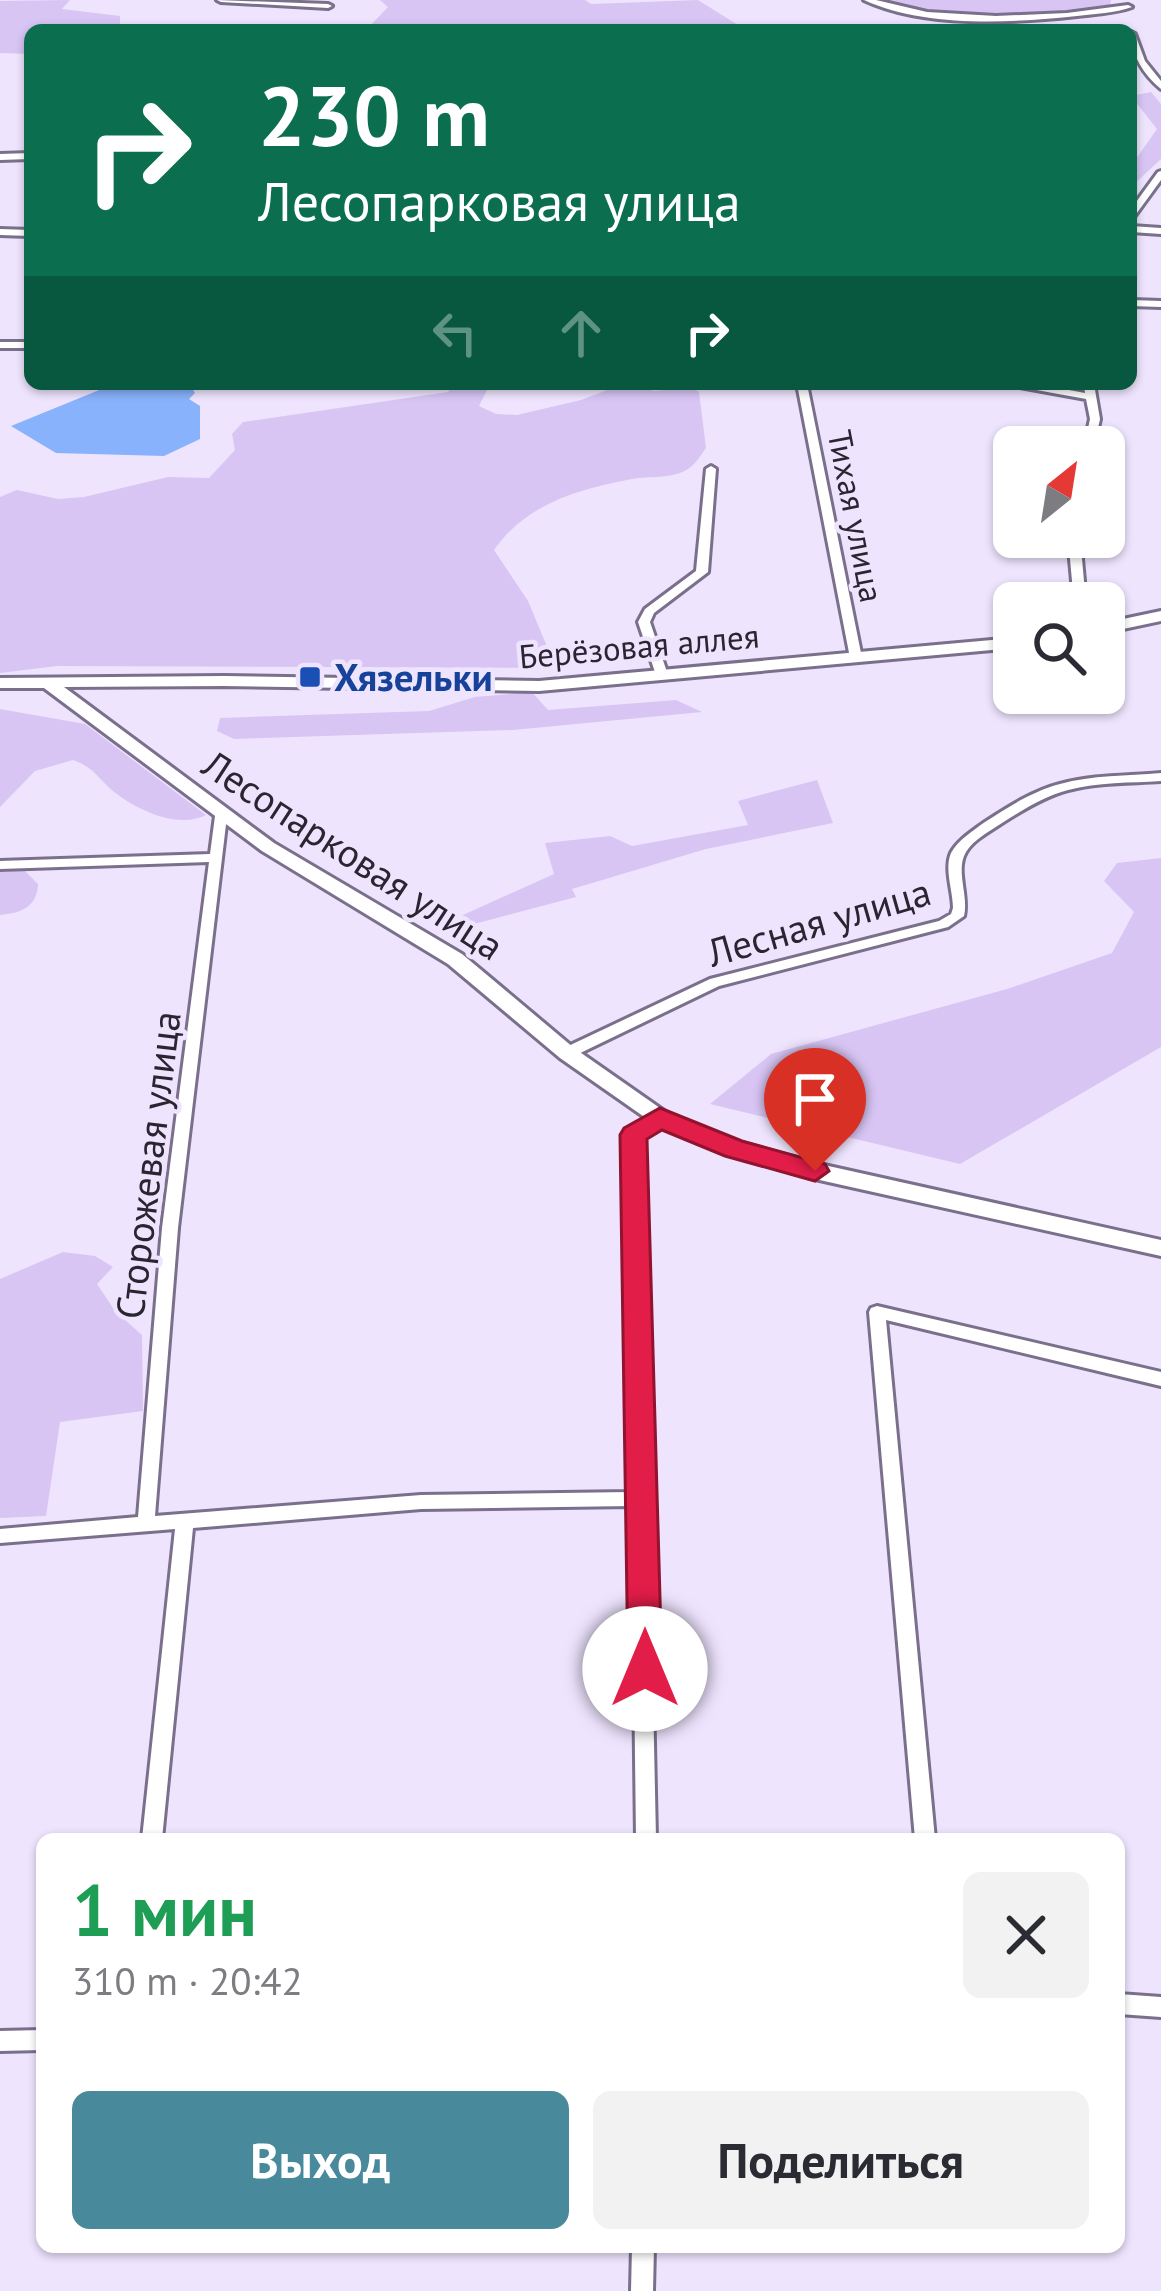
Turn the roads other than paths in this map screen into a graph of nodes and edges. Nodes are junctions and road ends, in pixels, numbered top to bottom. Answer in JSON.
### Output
{"nodes":[{"id":1,"x":221,"y":0,"type":"edge"},
{"id":2,"x":868,"y":0,"type":"edge"},
{"id":3,"x":1131,"y":3,"type":"edge"},
{"id":4,"x":328,"y":6,"type":"dead end"},
{"id":5,"x":1137,"y":50,"type":"edge"},
{"id":6,"x":1161,"y":86,"type":"edge"},
{"id":7,"x":1161,"y":174,"type":"edge"},
{"id":8,"x":1137,"y":206,"type":"edge"},
{"id":9,"x":803,"y":390,"type":"edge"},
{"id":10,"x":1090,"y":390,"type":"edge"},
{"id":11,"x":1094,"y":426,"type":"edge"},
{"id":12,"x":712,"y":470,"type":"dead end"},
{"id":13,"x":1161,"y":616,"type":"edge"},
{"id":14,"x":1125,"y":624,"type":"edge"},
{"id":15,"x":993,"y":645,"type":"edge"},
{"id":16,"x":856,"y":658,"type":"junction"},
{"id":17,"x":662,"y":675,"type":"junction"},
{"id":18,"x":0,"y":683,"type":"edge"},
{"id":19,"x":51,"y":686,"type":"junction"},
{"id":20,"x":1161,"y":777,"type":"edge"},
{"id":21,"x":221,"y":815,"type":"junction"},
{"id":22,"x":216,"y":858,"type":"junction"},
{"id":23,"x":0,"y":865,"type":"edge"},
{"id":24,"x":567,"y":1053,"type":"junction"},
{"id":25,"x":660,"y":1118,"type":"junction"},
{"id":26,"x":1161,"y":1248,"type":"edge"},
{"id":27,"x":1161,"y":1379,"type":"edge"},
{"id":28,"x":644,"y":1498,"type":"junction"},
{"id":29,"x":185,"y":1520,"type":"junction"},
{"id":30,"x":146,"y":1522,"type":"junction"},
{"id":31,"x":0,"y":1536,"type":"edge"},
{"id":32,"x":153,"y":1833,"type":"edge"},
{"id":33,"x":646,"y":1833,"type":"edge"},
{"id":34,"x":924,"y":1833,"type":"edge"},
{"id":35,"x":1125,"y":2005,"type":"edge"},
{"id":36,"x":1161,"y":2008,"type":"edge"},
{"id":37,"x":36,"y":2040,"type":"edge"},
{"id":38,"x":0,"y":2041,"type":"edge"},
{"id":39,"x":643,"y":2253,"type":"edge"},
{"id":40,"x":642,"y":2291,"type":"edge"}],
"edges":[{"from":1,"to":4,"type":"street"},
{"from":2,"to":3,"type":"street"},
{"from":5,"to":6,"type":"street"},
{"from":7,"to":8,"type":"street"},
{"from":9,"to":16,"type":"street","name":"Тихая улица"},
{"from":10,"to":11,"type":"street"},
{"from":12,"to":17,"type":"street"},
{"from":13,"to":14,"type":"street"},
{"from":15,"to":16,"type":"street","name":"Берёзовая аллея"},
{"from":16,"to":17,"type":"street","name":"Берёзовая аллея"},
{"from":17,"to":19,"type":"street","name":"Берёзовая аллея"},
{"from":18,"to":19,"type":"street","name":"Берёзовая аллея"},
{"from":19,"to":21,"type":"street","name":"Лесопарковая улица"},
{"from":20,"to":24,"type":"street","name":"Лесная улица"},
{"from":21,"to":22,"type":"street","name":"Сторожевая улица"},
{"from":21,"to":24,"type":"street","name":"Лесопарковая улица"},
{"from":22,"to":23,"type":"street"},
{"from":22,"to":30,"type":"street","name":"Сторожевая улица"},
{"from":24,"to":25,"type":"street","name":"Лесопарковая улица"},
{"from":25,"to":26,"type":"street","name":"Лесопарковая улица"},
{"from":25,"to":28,"type":"street"},
{"from":27,"to":34,"type":"street"},
{"from":28,"to":29,"type":"street"},
{"from":28,"to":33,"type":"street"},
{"from":29,"to":30,"type":"street"},
{"from":29,"to":32,"type":"street"},
{"from":30,"to":31,"type":"street"},
{"from":35,"to":36,"type":"street"},
{"from":37,"to":38,"type":"street"},
{"from":39,"to":40,"type":"street"}]}
